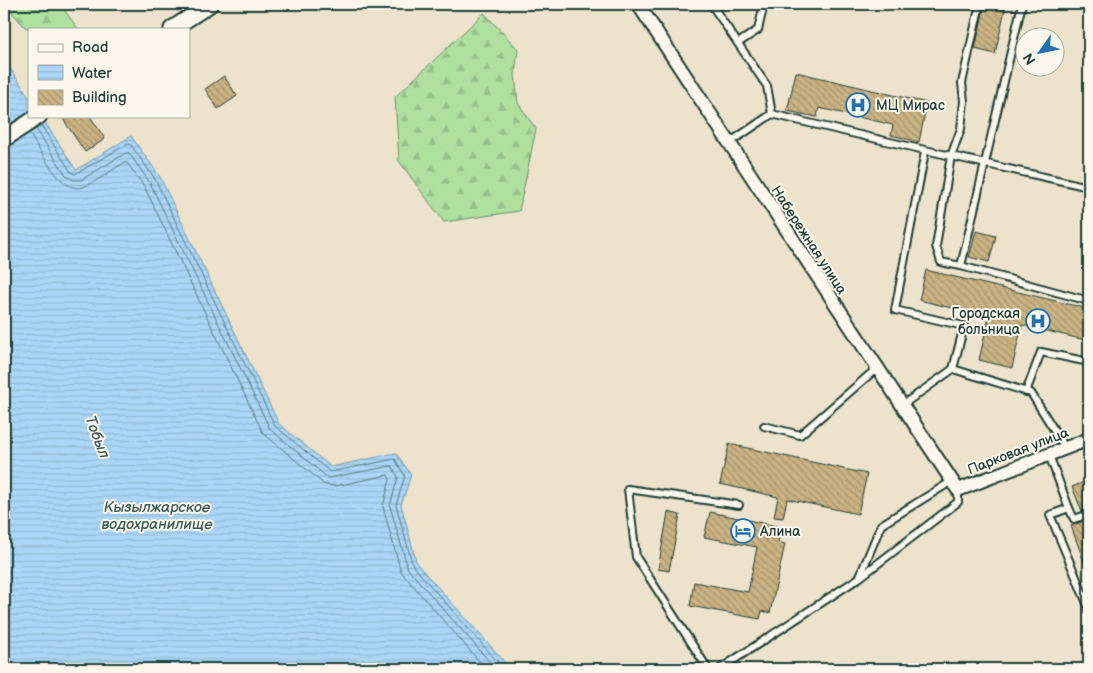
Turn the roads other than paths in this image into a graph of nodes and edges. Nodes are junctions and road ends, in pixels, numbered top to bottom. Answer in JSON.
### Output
{"nodes":[{"id":1,"x":210,"y":4,"type":"edge"},
{"id":2,"x":638,"y":4,"type":"edge"},
{"id":3,"x":711,"y":4,"type":"edge"},
{"id":4,"x":763,"y":4,"type":"edge"},
{"id":5,"x":980,"y":4,"type":"edge"},
{"id":6,"x":1022,"y":4,"type":"edge"},
{"id":7,"x":174,"y":28,"type":"edge"},
{"id":8,"x":738,"y":44,"type":"junction"},
{"id":9,"x":772,"y":114,"type":"junction"},
{"id":10,"x":36,"y":118,"type":"edge"},
{"id":11,"x":4,"y":139,"type":"edge"},
{"id":12,"x":728,"y":144,"type":"junction"},
{"id":13,"x":925,"y":152,"type":"junction"},
{"id":14,"x":951,"y":156,"type":"junction"},
{"id":15,"x":986,"y":163,"type":"junction"},
{"id":16,"x":1089,"y":188,"type":"edge"},
{"id":17,"x":961,"y":266,"type":"junction"},
{"id":18,"x":1089,"y":301,"type":"edge"},
{"id":19,"x":1089,"y":362,"type":"edge"},
{"id":20,"x":876,"y":369,"type":"junction"},
{"id":21,"x":953,"y":369,"type":"junction"},
{"id":22,"x":1026,"y":392,"type":"junction"},
{"id":23,"x":901,"y":406,"type":"junction"},
{"id":24,"x":764,"y":426,"type":"dead end"},
{"id":25,"x":1089,"y":440,"type":"edge"},
{"id":26,"x":1066,"y":449,"type":"junction"},
{"id":27,"x":1049,"y":455,"type":"junction"},
{"id":28,"x":955,"y":485,"type":"junction"},
{"id":29,"x":739,"y":505,"type":"dead end"},
{"id":30,"x":1069,"y":508,"type":"junction"},
{"id":31,"x":1089,"y":514,"type":"edge"},
{"id":32,"x":859,"y":578,"type":"junction"},
{"id":33,"x":1089,"y":608,"type":"edge"},
{"id":34,"x":708,"y":669,"type":"edge"},
{"id":35,"x":720,"y":669,"type":"edge"}],
"edges":[{"from":1,"to":7,"type":"street"},
{"from":2,"to":12,"type":"street","name":"Набережная улица"},
{"from":3,"to":8,"type":"lane"},
{"from":4,"to":8,"type":"lane"},
{"from":5,"to":14,"type":"lane"},
{"from":6,"to":15,"type":"lane"},
{"from":8,"to":9,"type":"lane"},
{"from":9,"to":12,"type":"lane"},
{"from":9,"to":13,"type":"lane"},
{"from":10,"to":11,"type":"street"},
{"from":12,"to":20,"type":"street","name":"Набережная улица"},
{"from":13,"to":14,"type":"lane"},
{"from":13,"to":21,"type":"lane"},
{"from":14,"to":15,"type":"lane"},
{"from":14,"to":17,"type":"lane"},
{"from":15,"to":16,"type":"lane"},
{"from":15,"to":17,"type":"lane"},
{"from":17,"to":18,"type":"lane"},
{"from":19,"to":22,"type":"lane"},
{"from":20,"to":23,"type":"street","name":"Набережная улица"},
{"from":20,"to":24,"type":"lane"},
{"from":21,"to":22,"type":"lane"},
{"from":21,"to":23,"type":"lane"},
{"from":22,"to":26,"type":"lane"},
{"from":23,"to":28,"type":"street","name":"Набережная улица"},
{"from":25,"to":26,"type":"street","name":"Парковая улица"},
{"from":26,"to":27,"type":"street","name":"Парковая улица"},
{"from":27,"to":28,"type":"street","name":"Парковая улица"},
{"from":27,"to":30,"type":"lane"},
{"from":28,"to":32,"type":"lane"},
{"from":28,"to":32,"type":"lane"},
{"from":29,"to":34,"type":"lane"},
{"from":30,"to":31,"type":"lane"},
{"from":30,"to":33,"type":"lane"},
{"from":32,"to":35,"type":"lane"}]}
